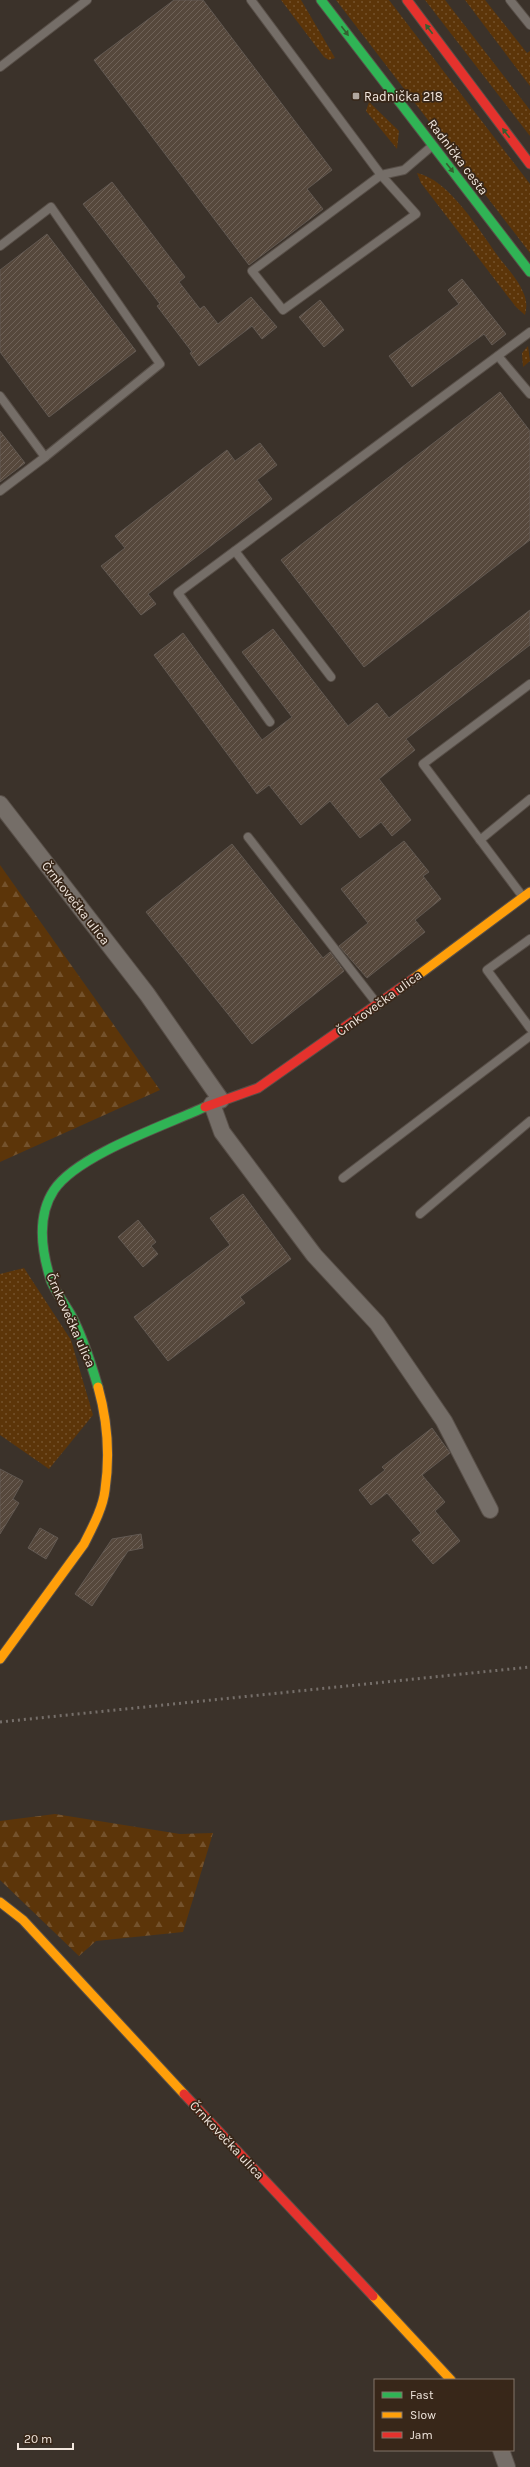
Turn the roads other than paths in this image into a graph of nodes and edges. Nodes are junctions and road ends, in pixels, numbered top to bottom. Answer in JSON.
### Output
{"nodes":[{"id":1,"x":87,"y":0,"type":"edge"},
{"id":2,"x":251,"y":0,"type":"edge"},
{"id":3,"x":321,"y":0,"type":"edge"},
{"id":4,"x":407,"y":0,"type":"edge"},
{"id":5,"x":510,"y":0,"type":"edge"},
{"id":6,"x":530,"y":26,"type":"edge"},
{"id":7,"x":0,"y":67,"type":"edge"},
{"id":8,"x":433,"y":145,"type":"junction"},
{"id":9,"x":530,"y":164,"type":"edge"},
{"id":10,"x":381,"y":175,"type":"junction"},
{"id":11,"x":0,"y":246,"type":"edge"},
{"id":12,"x":530,"y":272,"type":"edge"},
{"id":13,"x":530,"y":332,"type":"edge"},
{"id":14,"x":498,"y":356,"type":"junction"},
{"id":15,"x":530,"y":394,"type":"edge"},
{"id":16,"x":0,"y":396,"type":"edge"},
{"id":17,"x":45,"y":457,"type":"junction"},
{"id":18,"x":0,"y":491,"type":"edge"},
{"id":19,"x":235,"y":551,"type":"junction"},
{"id":20,"x":331,"y":677,"type":"dead end"},
{"id":21,"x":530,"y":684,"type":"edge"},
{"id":22,"x":270,"y":722,"type":"dead end"},
{"id":23,"x":530,"y":799,"type":"edge"},
{"id":24,"x":0,"y":804,"type":"edge"},
{"id":25,"x":248,"y":837,"type":"dead end"},
{"id":26,"x":480,"y":840,"type":"junction"},
{"id":27,"x":527,"y":895,"type":"edge"},
{"id":28,"x":530,"y":939,"type":"edge"},
{"id":29,"x":378,"y":1005,"type":"junction"},
{"id":30,"x":530,"y":1028,"type":"edge"},
{"id":31,"x":530,"y":1036,"type":"edge"},
{"id":32,"x":216,"y":1102,"type":"junction"},
{"id":33,"x":530,"y":1121,"type":"edge"},
{"id":34,"x":343,"y":1178,"type":"dead end"},
{"id":35,"x":420,"y":1214,"type":"dead end"},
{"id":36,"x":490,"y":1510,"type":"dead end"},
{"id":37,"x":0,"y":1659,"type":"edge"},
{"id":38,"x":0,"y":1902,"type":"edge"},
{"id":39,"x":450,"y":2379,"type":"edge"},
{"id":40,"x":501,"y":2451,"type":"edge"},
{"id":41,"x":507,"y":2467,"type":"edge"}],
"edges":[{"from":1,"to":7,"type":"lane"},
{"from":2,"to":10,"type":"lane"},
{"from":3,"to":8,"type":"street","name":"Radnička cesta","one_way":true},
{"from":9,"to":4,"type":"street","one_way":true},
{"from":5,"to":6,"type":"lane"},
{"from":8,"to":10,"type":"lane"},
{"from":8,"to":12,"type":"street","name":"Radnička cesta","one_way":true},
{"from":10,"to":10,"type":"lane"},
{"from":11,"to":17,"type":"lane"},
{"from":13,"to":14,"type":"lane"},
{"from":14,"to":15,"type":"lane"},
{"from":14,"to":19,"type":"lane"},
{"from":16,"to":17,"type":"lane"},
{"from":17,"to":18,"type":"lane"},
{"from":19,"to":20,"type":"lane"},
{"from":19,"to":22,"type":"lane"},
{"from":21,"to":26,"type":"lane"},
{"from":23,"to":26,"type":"lane"},
{"from":24,"to":32,"type":"street","name":"Črnkovečka ulica"},
{"from":25,"to":29,"type":"lane"},
{"from":26,"to":27,"type":"lane"},
{"from":27,"to":29,"type":"street","name":"Črnkovečka ulica"},
{"from":28,"to":30,"type":"lane"},
{"from":29,"to":32,"type":"street","name":"Črnkovečka ulica"},
{"from":31,"to":34,"type":"lane"},
{"from":32,"to":36,"type":"street"},
{"from":32,"to":37,"type":"street","name":"Črnkovečka ulica"},
{"from":33,"to":35,"type":"lane"},
{"from":38,"to":39,"type":"street","name":"Črnkovečka ulica"},
{"from":40,"to":41,"type":"street"}]}
